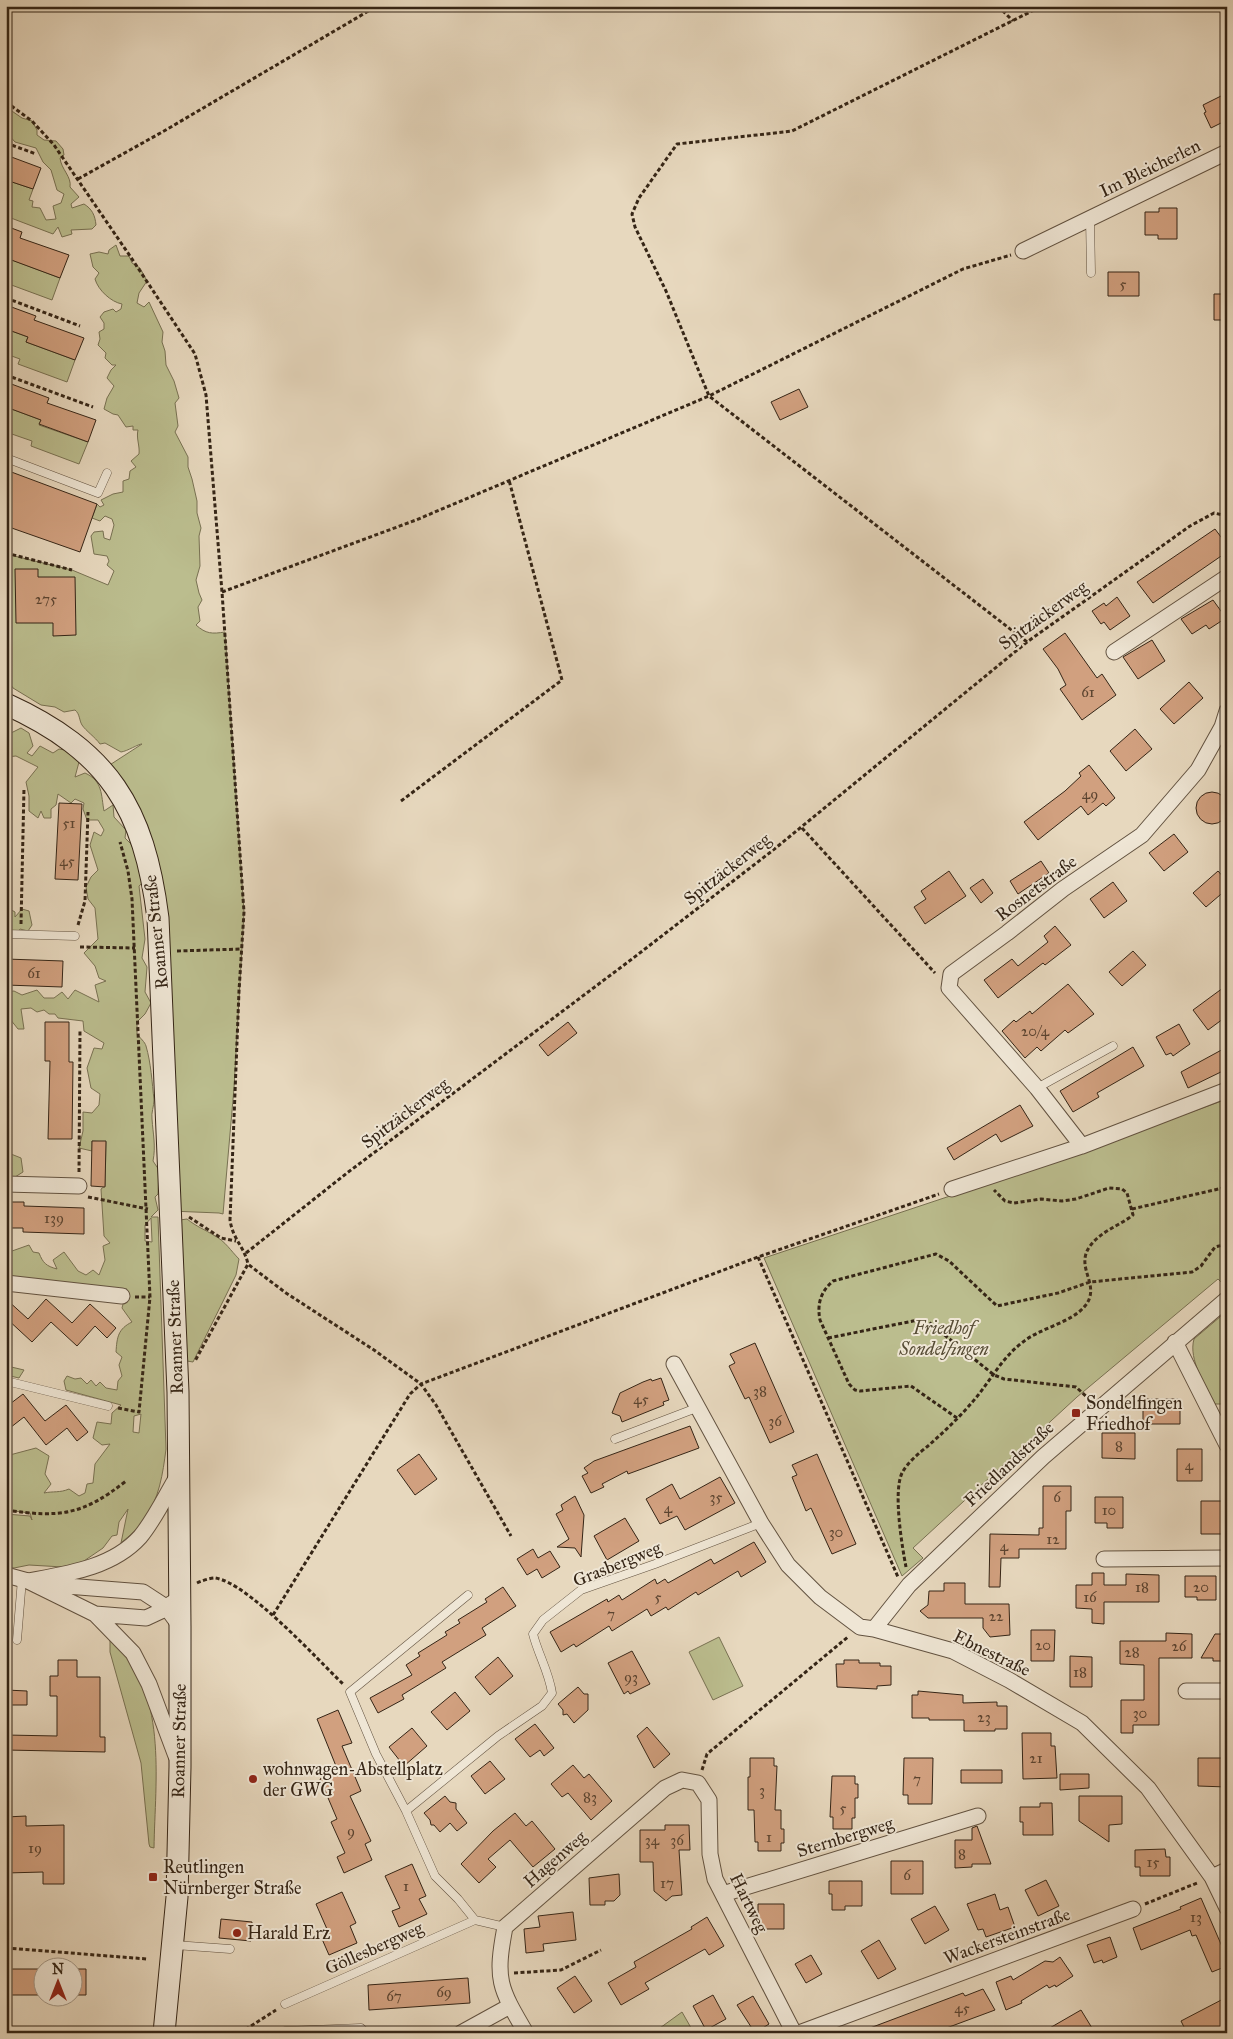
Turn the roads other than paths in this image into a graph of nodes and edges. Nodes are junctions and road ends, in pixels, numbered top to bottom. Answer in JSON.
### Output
{"nodes":[{"id":1,"x":1227,"y":152,"type":"edge"},
{"id":2,"x":1090,"y":218,"type":"junction"},
{"id":3,"x":1024,"y":251,"type":"road end"},
{"id":4,"x":1091,"y":273,"type":"dead end"},
{"id":5,"x":6,"y":458,"type":"edge"},
{"id":6,"x":107,"y":472,"type":"dead end"},
{"id":7,"x":1227,"y":576,"type":"edge"},
{"id":8,"x":1114,"y":652,"type":"dead end"},
{"id":9,"x":6,"y":704,"type":"edge"},
{"id":10,"x":1227,"y":712,"type":"edge"},
{"id":11,"x":6,"y":934,"type":"edge"},
{"id":12,"x":75,"y":936,"type":"road end"},
{"id":13,"x":1113,"y":1046,"type":"dead end"},
{"id":14,"x":1038,"y":1088,"type":"junction"},
{"id":15,"x":1227,"y":1090,"type":"edge"},
{"id":16,"x":1082,"y":1146,"type":"junction"},
{"id":17,"x":7,"y":1184,"type":"edge"},
{"id":18,"x":79,"y":1186,"type":"road end"},
{"id":19,"x":952,"y":1189,"type":"road end"},
{"id":20,"x":6,"y":1283,"type":"edge"},
{"id":21,"x":122,"y":1296,"type":"dead end"},
{"id":22,"x":1227,"y":1298,"type":"edge"},
{"id":23,"x":1175,"y":1342,"type":"junction"},
{"id":24,"x":674,"y":1364,"type":"dead end"},
{"id":25,"x":6,"y":1381,"type":"edge"},
{"id":26,"x":108,"y":1406,"type":"road end"},
{"id":27,"x":699,"y":1407,"type":"junction"},
{"id":28,"x":615,"y":1439,"type":"dead end"},
{"id":29,"x":1227,"y":1445,"type":"edge"},
{"id":30,"x":179,"y":1474,"type":"junction"},
{"id":31,"x":761,"y":1523,"type":"junction"},
{"id":32,"x":1227,"y":1558,"type":"edge"},
{"id":33,"x":1104,"y":1559,"type":"dead end"},
{"id":34,"x":6,"y":1575,"type":"edge"},
{"id":35,"x":25,"y":1580,"type":"junction"},
{"id":36,"x":468,"y":1595,"type":"dead end"},
{"id":37,"x":173,"y":1600,"type":"junction"},
{"id":38,"x":95,"y":1614,"type":"junction"},
{"id":39,"x":867,"y":1628,"type":"junction"},
{"id":40,"x":18,"y":1640,"type":"dead end"},
{"id":41,"x":1186,"y":1691,"type":"dead end"},
{"id":42,"x":1227,"y":1691,"type":"edge"},
{"id":43,"x":180,"y":1767,"type":"junction"},
{"id":44,"x":698,"y":1783,"type":"joint"},
{"id":45,"x":406,"y":1812,"type":"junction"},
{"id":46,"x":978,"y":1816,"type":"dead end"},
{"id":47,"x":1227,"y":1870,"type":"edge"},
{"id":48,"x":1212,"y":1877,"type":"junction"},
{"id":49,"x":723,"y":1894,"type":"junction"},
{"id":50,"x":1227,"y":1908,"type":"edge"},
{"id":51,"x":1133,"y":1909,"type":"road end"},
{"id":52,"x":475,"y":1920,"type":"junction"},
{"id":53,"x":505,"y":1928,"type":"junction"},
{"id":54,"x":173,"y":1944,"type":"junction"},
{"id":55,"x":230,"y":1949,"type":"dead end"},
{"id":56,"x":284,"y":2004,"type":"road end"},
{"id":57,"x":510,"y":2006,"type":"junction"},
{"id":58,"x":285,"y":2031,"type":"dead end"},
{"id":59,"x":164,"y":2032,"type":"edge"},
{"id":60,"x":366,"y":2033,"type":"edge"},
{"id":61,"x":461,"y":2033,"type":"edge"},
{"id":62,"x":526,"y":2033,"type":"edge"},
{"id":63,"x":794,"y":2033,"type":"edge"},
{"id":64,"x":799,"y":2033,"type":"edge"}],
"edges":[{"from":1,"to":2,"type":"street","name":"Im Bleicherlen"},
{"from":2,"to":3,"type":"street","name":"Im Bleicherlen"},
{"from":2,"to":4,"type":"lane","name":"Im Bleicherlen"},
{"from":5,"to":6,"type":"lane"},
{"from":7,"to":8,"type":"street"},
{"from":9,"to":30,"type":"street","name":"Roanner Straße"},
{"from":10,"to":14,"type":"street","name":"Rosnetstraße"},
{"from":11,"to":12,"type":"lane"},
{"from":13,"to":14,"type":"lane"},
{"from":14,"to":16,"type":"street"},
{"from":15,"to":16,"type":"street"},
{"from":16,"to":19,"type":"street"},
{"from":17,"to":18,"type":"street"},
{"from":20,"to":21,"type":"street"},
{"from":22,"to":23,"type":"street","name":"Friedlandstraße"},
{"from":23,"to":29,"type":"street"},
{"from":23,"to":39,"type":"street","name":"Friedlandstraße"},
{"from":24,"to":27,"type":"street","name":"Ebnestraße"},
{"from":25,"to":26,"type":"lane"},
{"from":27,"to":28,"type":"lane"},
{"from":27,"to":31,"type":"street","name":"Ebnestraße"},
{"from":30,"to":35,"type":"street"},
{"from":30,"to":37,"type":"street","name":"Roanner Straße"},
{"from":31,"to":39,"type":"street","name":"Ebnestraße"},
{"from":31,"to":45,"type":"lane","name":"Grasbergweg"},
{"from":32,"to":33,"type":"street"},
{"from":34,"to":35,"type":"street"},
{"from":35,"to":37,"type":"street"},
{"from":35,"to":38,"type":"street"},
{"from":35,"to":40,"type":"lane"},
{"from":36,"to":45,"type":"lane"},
{"from":37,"to":38,"type":"street"},
{"from":37,"to":43,"type":"street","name":"Roanner Straße"},
{"from":38,"to":43,"type":"street"},
{"from":39,"to":48,"type":"street","name":"Ebnestraße"},
{"from":41,"to":42,"type":"street"},
{"from":43,"to":54,"type":"street","name":"Roanner Straße"},
{"from":44,"to":49,"type":"street","name":"Hartweg"},
{"from":44,"to":53,"type":"street","name":"Hagenweg"},
{"from":45,"to":52,"type":"lane"},
{"from":46,"to":49,"type":"street","name":"Sternbergweg"},
{"from":47,"to":48,"type":"street"},
{"from":48,"to":50,"type":"street","name":"Ebnestraße"},
{"from":49,"to":63,"type":"street","name":"Hartweg"},
{"from":51,"to":64,"type":"street","name":"Wackersteinstraße"},
{"from":52,"to":53,"type":"lane"},
{"from":52,"to":56,"type":"lane","name":"Göllesbergweg"},
{"from":53,"to":57,"type":"street"},
{"from":54,"to":55,"type":"lane"},
{"from":54,"to":59,"type":"street","name":"Roanner Straße"},
{"from":57,"to":61,"type":"street"},
{"from":57,"to":62,"type":"street"},
{"from":58,"to":60,"type":"lane"}]}
